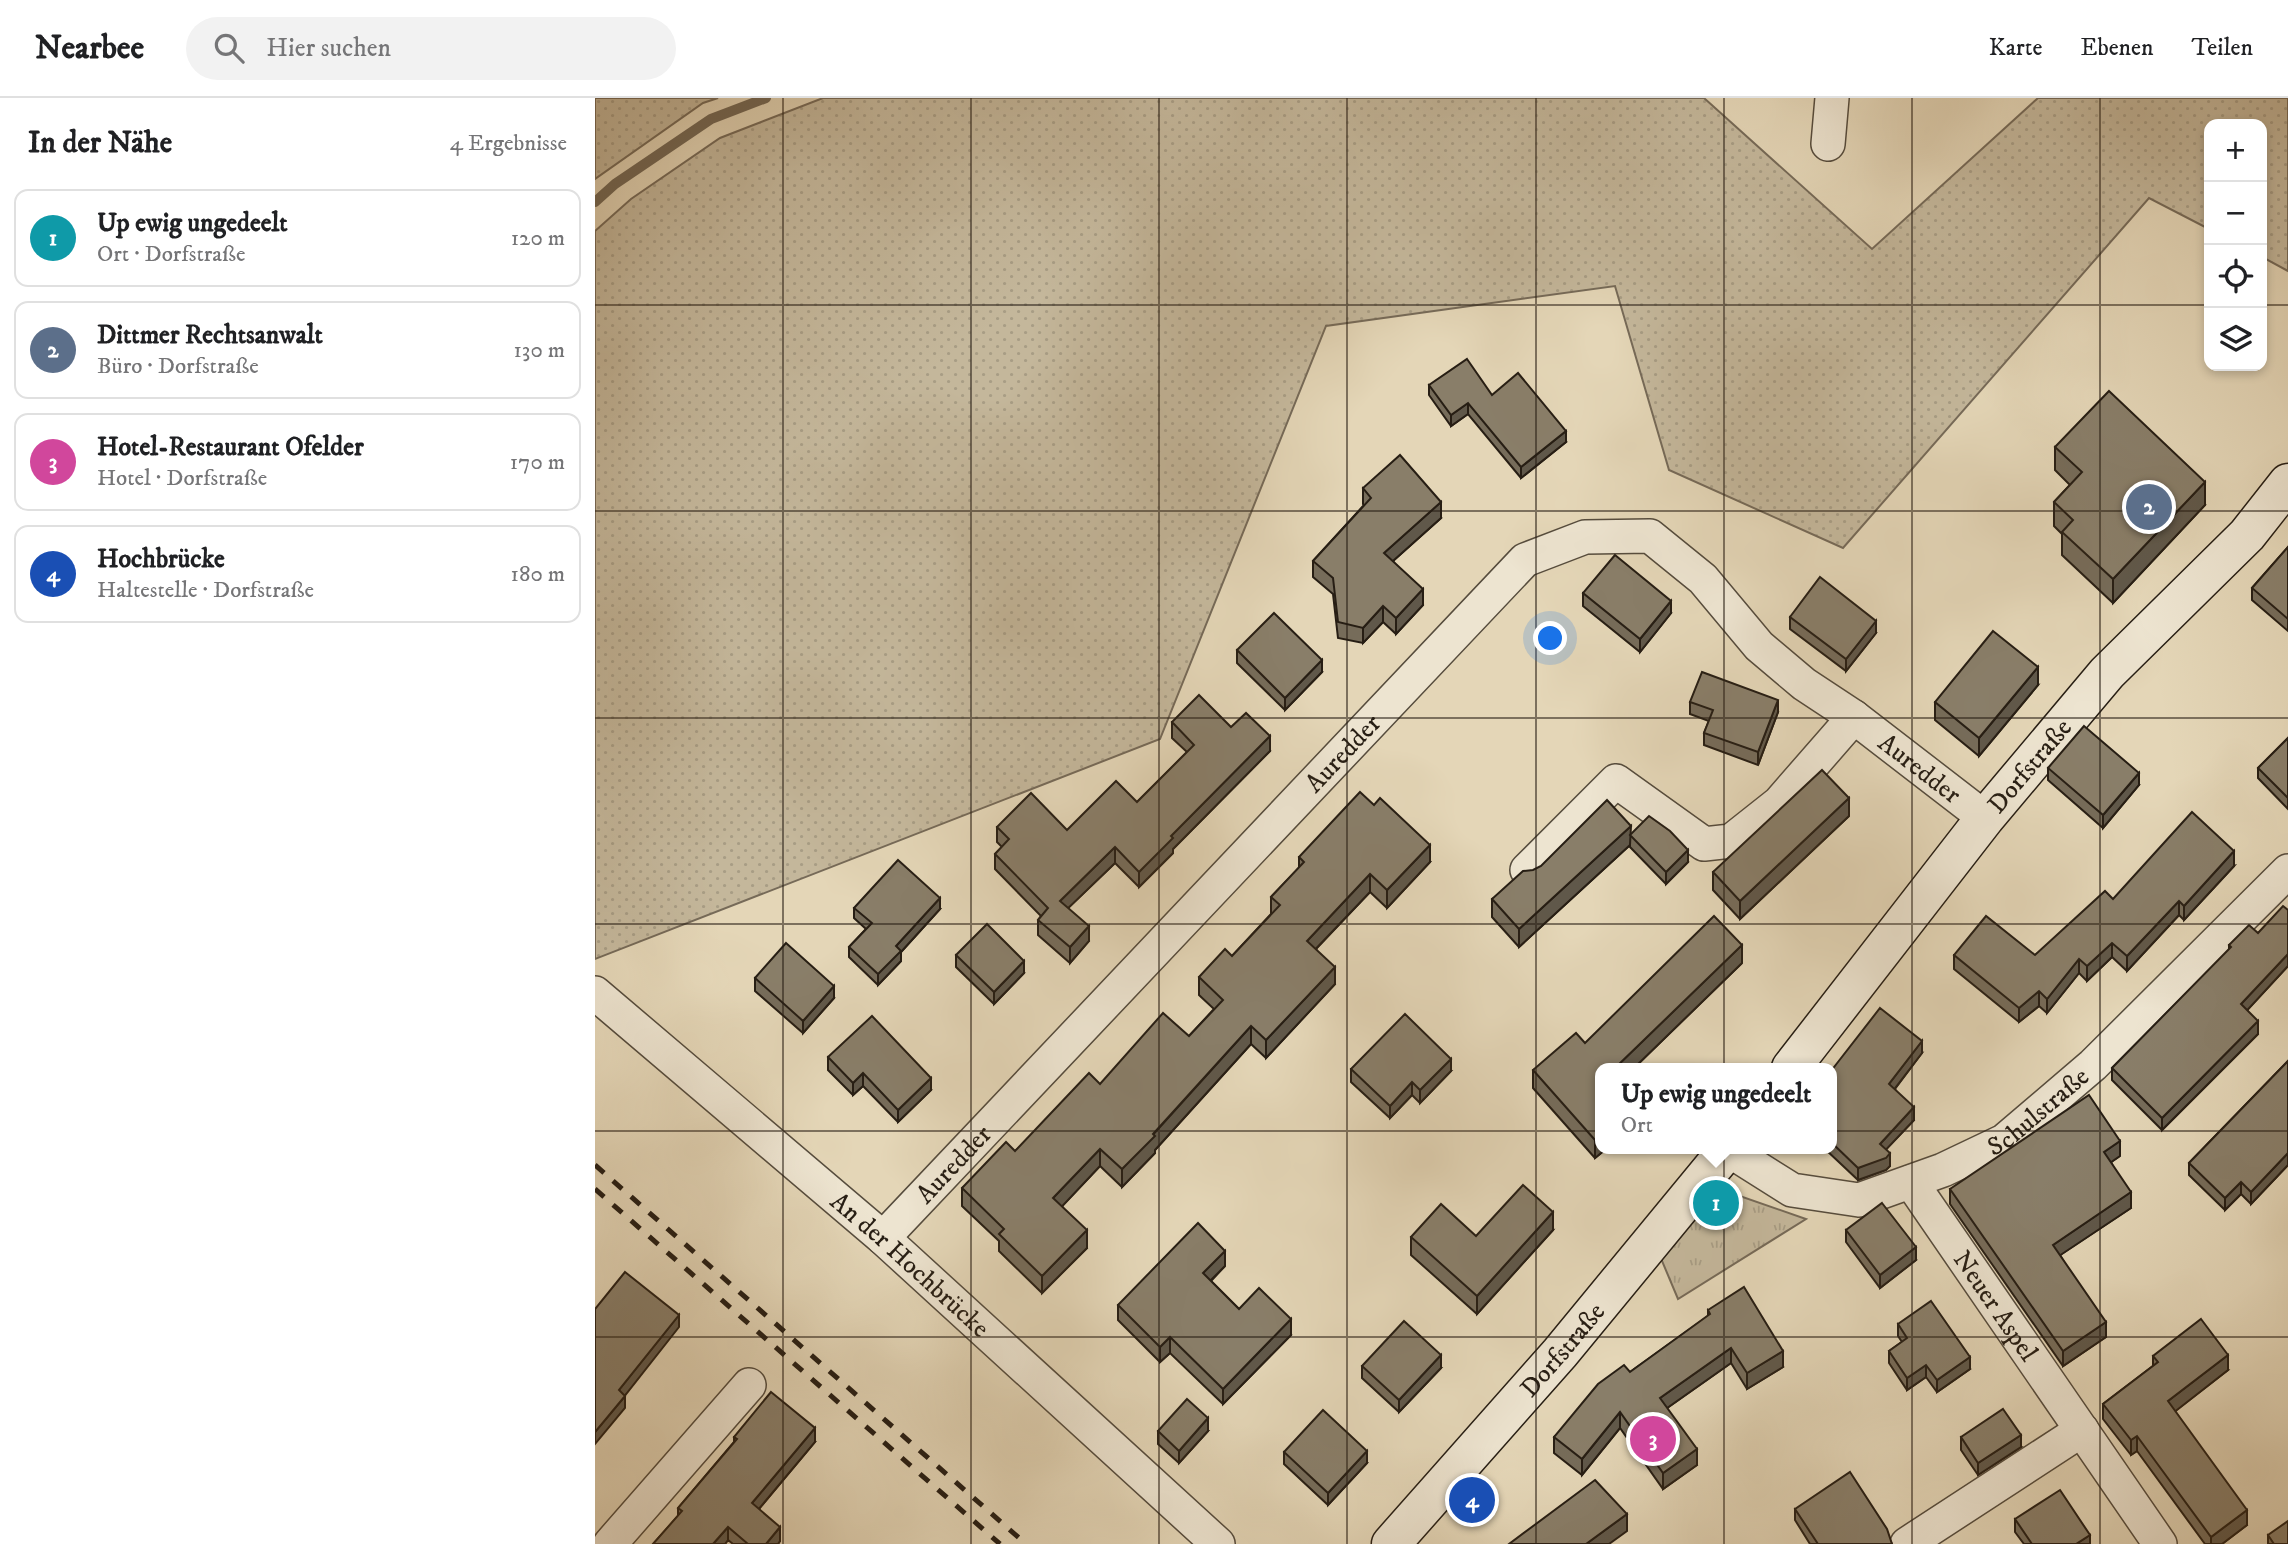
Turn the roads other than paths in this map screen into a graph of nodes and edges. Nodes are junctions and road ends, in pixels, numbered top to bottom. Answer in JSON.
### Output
{"nodes":[{"id":1,"x":1832,"y":98,"type":"edge"},
{"id":2,"x":1828,"y":144,"type":"dead end"},
{"id":3,"x":2288,"y":482,"type":"edge"},
{"id":4,"x":1854,"y":717,"type":"junction"},
{"id":5,"x":1985,"y":818,"type":"junction"},
{"id":6,"x":1527,"y":870,"type":"edge"},
{"id":7,"x":2287,"y":874,"type":"edge"},
{"id":8,"x":601,"y":1010,"type":"edge"},
{"id":9,"x":1795,"y":1063,"type":"edge"},
{"id":10,"x":1724,"y":1154,"type":"edge"},
{"id":11,"x":1736,"y":1154,"type":"edge"},
{"id":12,"x":1911,"y":1182,"type":"junction"},
{"id":13,"x":883,"y":1238,"type":"junction"},
{"id":14,"x":749,"y":1385,"type":"dead end"},
{"id":15,"x":2082,"y":1430,"type":"junction"},
{"id":16,"x":610,"y":1544,"type":"edge"},
{"id":17,"x":1218,"y":1544,"type":"edge"},
{"id":18,"x":1391,"y":1544,"type":"edge"},
{"id":19,"x":1906,"y":1544,"type":"edge"},
{"id":20,"x":2160,"y":1544,"type":"edge"}],
"edges":[{"from":1,"to":2,"type":"street"},
{"from":3,"to":5,"type":"main road","name":"Dorfstraße"},
{"from":4,"to":5,"type":"street","name":"Auredder"},
{"from":4,"to":6,"type":"street","name":"Auredder"},
{"from":4,"to":13,"type":"street","name":"Auredder"},
{"from":5,"to":9,"type":"main road","name":"Dorfstraße"},
{"from":7,"to":12,"type":"street","name":"Schulstraße"},
{"from":8,"to":13,"type":"street","name":"An der Hochbrücke"},
{"from":10,"to":18,"type":"main road","name":"Dorfstraße"},
{"from":11,"to":12,"type":"street","name":"Schulstraße"},
{"from":12,"to":15,"type":"street","name":"Neuer Aspel"},
{"from":13,"to":17,"type":"street","name":"An der Hochbrücke"},
{"from":14,"to":16,"type":"street"},
{"from":15,"to":19,"type":"street"},
{"from":15,"to":20,"type":"street","name":"Neuer Aspel"}]}
